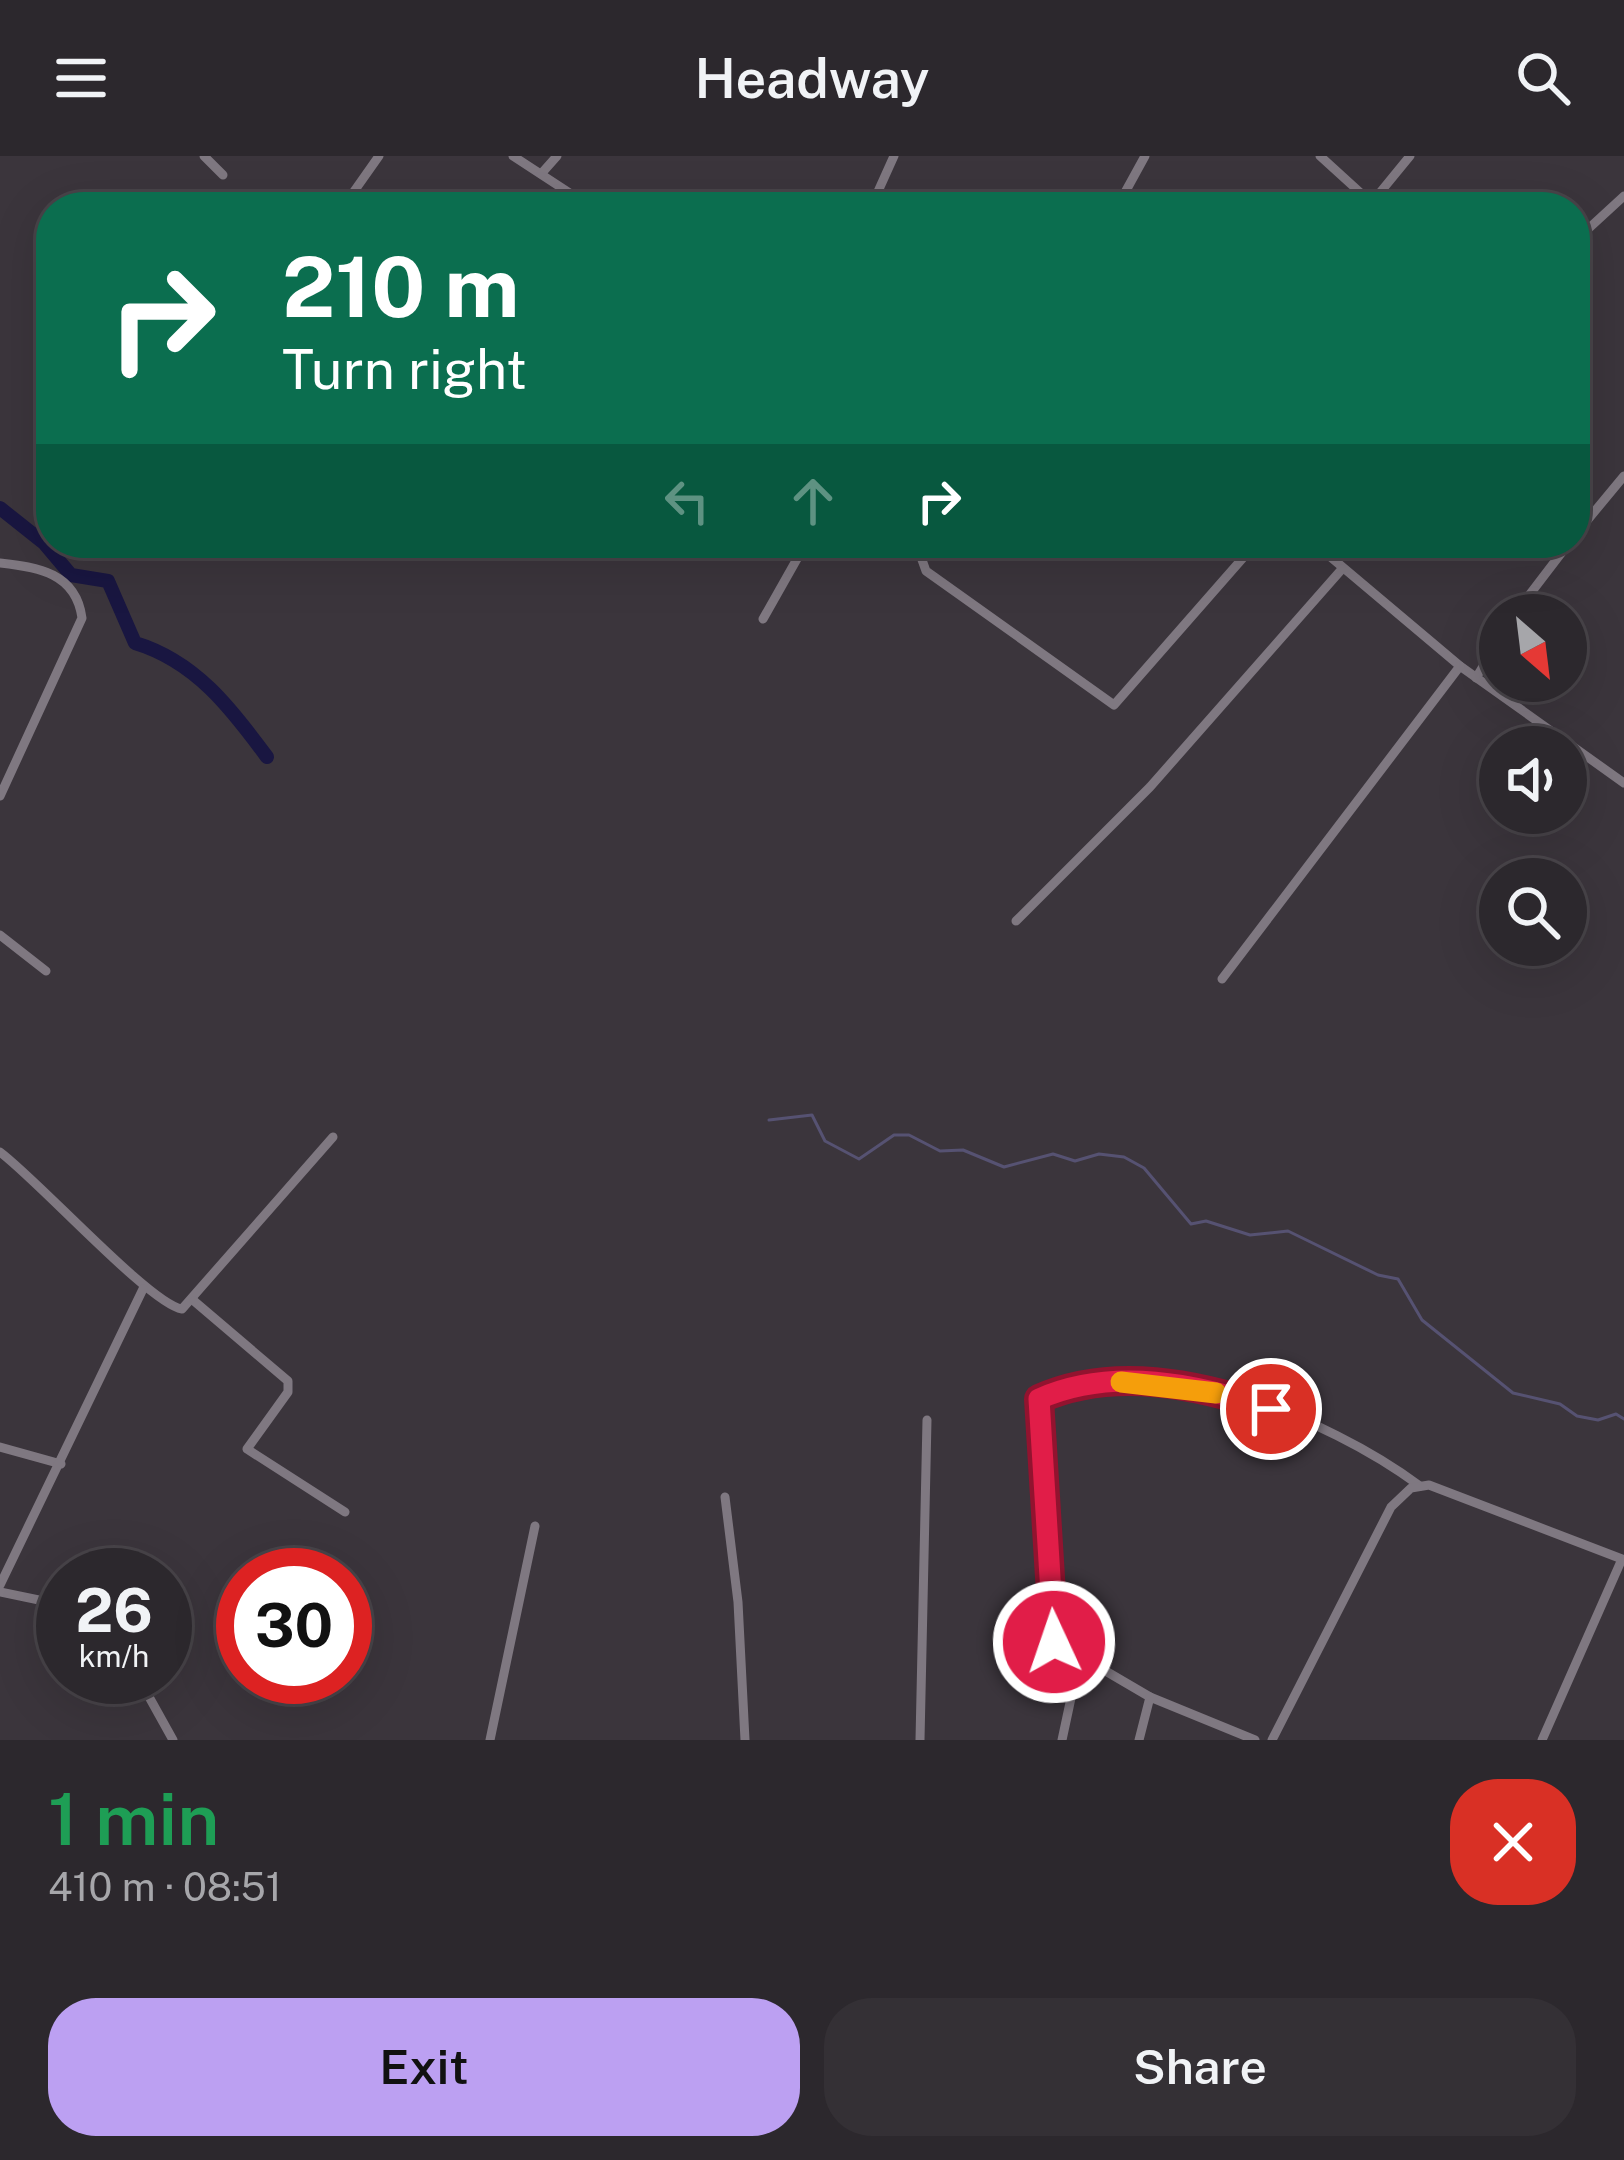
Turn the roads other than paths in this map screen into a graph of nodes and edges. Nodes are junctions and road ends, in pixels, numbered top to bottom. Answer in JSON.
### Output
{"nodes":[{"id":1,"x":203,"y":156,"type":"edge"},
{"id":2,"x":379,"y":156,"type":"edge"},
{"id":3,"x":513,"y":156,"type":"edge"},
{"id":4,"x":557,"y":156,"type":"edge"},
{"id":5,"x":894,"y":156,"type":"edge"},
{"id":6,"x":1144,"y":156,"type":"edge"},
{"id":7,"x":1320,"y":156,"type":"edge"},
{"id":8,"x":1410,"y":156,"type":"edge"},
{"id":9,"x":541,"y":174,"type":"junction"},
{"id":10,"x":223,"y":176,"type":"dead end"},
{"id":11,"x":354,"y":192,"type":"edge"},
{"id":12,"x":566,"y":192,"type":"edge"},
{"id":13,"x":878,"y":192,"type":"edge"},
{"id":14,"x":1125,"y":192,"type":"edge"},
{"id":15,"x":1360,"y":192,"type":"edge"},
{"id":16,"x":1380,"y":192,"type":"edge"},
{"id":17,"x":1624,"y":196,"type":"edge"},
{"id":18,"x":1590,"y":227,"type":"edge"},
{"id":19,"x":1624,"y":476,"type":"edge"},
{"id":20,"x":1590,"y":517,"type":"edge"},
{"id":21,"x":798,"y":558,"type":"edge"},
{"id":22,"x":921,"y":558,"type":"edge"},
{"id":23,"x":1243,"y":558,"type":"edge"},
{"id":24,"x":1330,"y":558,"type":"edge"},
{"id":25,"x":1558,"y":558,"type":"edge"},
{"id":26,"x":0,"y":563,"type":"edge"},
{"id":27,"x":1342,"y":569,"type":"junction"},
{"id":28,"x":1530,"y":594,"type":"edge"},
{"id":29,"x":764,"y":620,"type":"dead end"},
{"id":30,"x":1460,"y":666,"type":"junction"},
{"id":31,"x":1479,"y":673,"type":"edge"},
{"id":32,"x":1476,"y":678,"type":"junction"},
{"id":33,"x":1624,"y":783,"type":"edge"},
{"id":34,"x":0,"y":796,"type":"edge"},
{"id":35,"x":1016,"y":921,"type":"dead end"},
{"id":36,"x":0,"y":935,"type":"edge"},
{"id":37,"x":46,"y":971,"type":"dead end"},
{"id":38,"x":1222,"y":979,"type":"dead end"},
{"id":39,"x":333,"y":1137,"type":"dead end"},
{"id":40,"x":0,"y":1152,"type":"edge"},
{"id":41,"x":143,"y":1289,"type":"junction"},
{"id":42,"x":194,"y":1301,"type":"junction"},
{"id":43,"x":927,"y":1420,"type":"dead end"},
{"id":44,"x":0,"y":1447,"type":"edge"},
{"id":45,"x":61,"y":1464,"type":"junction"},
{"id":46,"x":1420,"y":1486,"type":"junction"},
{"id":47,"x":724,"y":1497,"type":"dead end"},
{"id":48,"x":346,"y":1512,"type":"dead end"},
{"id":49,"x":536,"y":1526,"type":"dead end"},
{"id":50,"x":1623,"y":1559,"type":"edge"},
{"id":51,"x":0,"y":1588,"type":"edge"},
{"id":52,"x":36,"y":1598,"type":"edge"},
{"id":53,"x":1079,"y":1656,"type":"junction"},
{"id":54,"x":1150,"y":1696,"type":"junction"},
{"id":55,"x":153,"y":1704,"type":"edge"},
{"id":56,"x":173,"y":1740,"type":"edge"},
{"id":57,"x":490,"y":1740,"type":"edge"},
{"id":58,"x":745,"y":1740,"type":"edge"},
{"id":59,"x":920,"y":1740,"type":"edge"},
{"id":60,"x":1062,"y":1740,"type":"edge"},
{"id":61,"x":1139,"y":1740,"type":"edge"},
{"id":62,"x":1255,"y":1740,"type":"edge"},
{"id":63,"x":1272,"y":1740,"type":"edge"},
{"id":64,"x":1542,"y":1740,"type":"edge"}],
"edges":[{"from":1,"to":10,"type":"street"},
{"from":2,"to":11,"type":"street"},
{"from":3,"to":9,"type":"street"},
{"from":4,"to":9,"type":"street"},
{"from":5,"to":13,"type":"street"},
{"from":6,"to":14,"type":"street"},
{"from":7,"to":15,"type":"street"},
{"from":8,"to":16,"type":"street"},
{"from":9,"to":12,"type":"street"},
{"from":17,"to":18,"type":"street"},
{"from":19,"to":20,"type":"street"},
{"from":21,"to":29,"type":"street"},
{"from":22,"to":23,"type":"street"},
{"from":24,"to":27,"type":"street"},
{"from":25,"to":28,"type":"street"},
{"from":26,"to":34,"type":"street"},
{"from":27,"to":30,"type":"street"},
{"from":27,"to":35,"type":"street"},
{"from":30,"to":32,"type":"street"},
{"from":30,"to":38,"type":"street"},
{"from":31,"to":32,"type":"street"},
{"from":32,"to":33,"type":"street"},
{"from":36,"to":37,"type":"street"},
{"from":39,"to":42,"type":"street"},
{"from":40,"to":41,"type":"street"},
{"from":41,"to":42,"type":"street"},
{"from":41,"to":45,"type":"street"},
{"from":42,"to":48,"type":"street"},
{"from":43,"to":59,"type":"street"},
{"from":44,"to":45,"type":"street"},
{"from":45,"to":51,"type":"street"},
{"from":46,"to":50,"type":"street"},
{"from":46,"to":53,"type":"street"},
{"from":46,"to":63,"type":"street"},
{"from":47,"to":58,"type":"street"},
{"from":49,"to":57,"type":"street"},
{"from":50,"to":64,"type":"street"},
{"from":51,"to":52,"type":"street"},
{"from":53,"to":54,"type":"street"},
{"from":53,"to":60,"type":"street"},
{"from":54,"to":61,"type":"street"},
{"from":54,"to":62,"type":"street"},
{"from":55,"to":56,"type":"street"}]}
